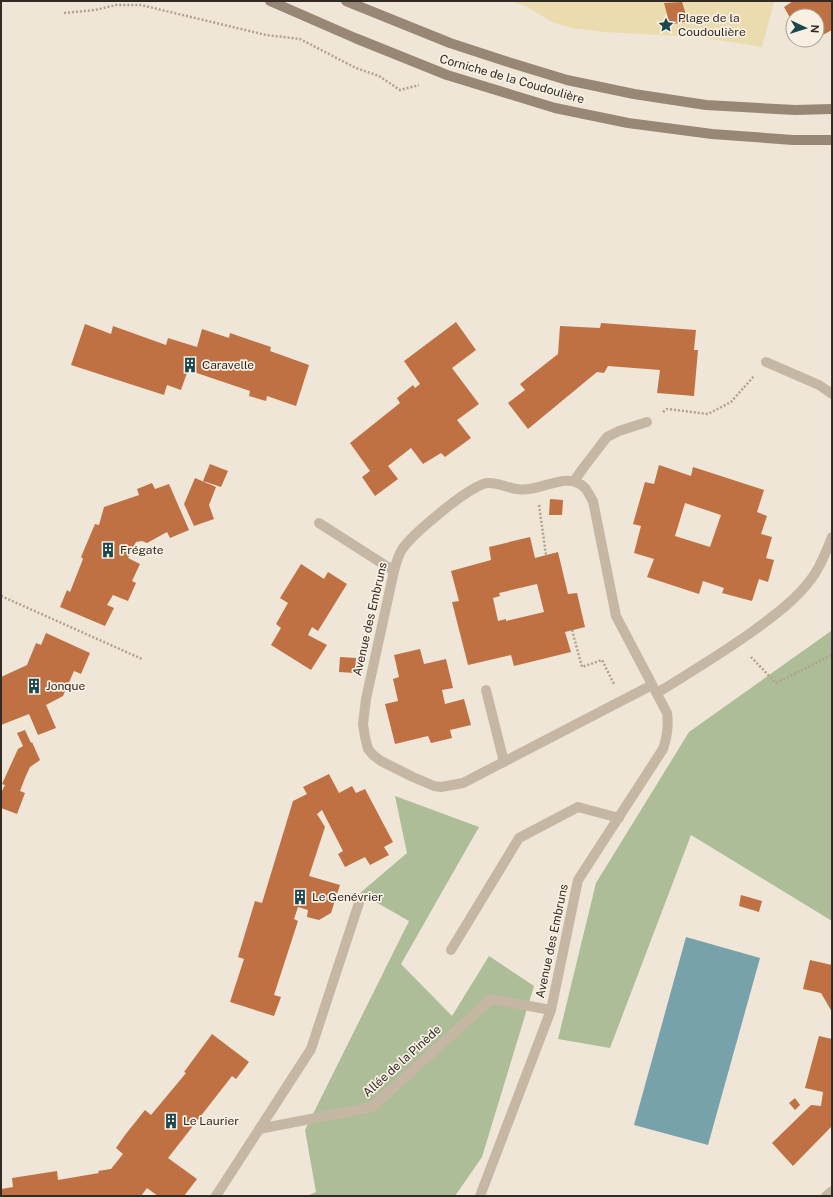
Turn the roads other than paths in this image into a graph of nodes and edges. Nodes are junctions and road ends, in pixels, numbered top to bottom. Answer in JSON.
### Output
{"nodes":[{"id":1,"x":270,"y":1,"type":"edge"},
{"id":2,"x":346,"y":1,"type":"edge"},
{"id":3,"x":832,"y":109,"type":"edge"},
{"id":4,"x":832,"y":140,"type":"edge"},
{"id":5,"x":766,"y":362,"type":"road end"},
{"id":6,"x":832,"y":394,"type":"edge"},
{"id":7,"x":647,"y":422,"type":"road end"},
{"id":8,"x":574,"y":481,"type":"junction"},
{"id":9,"x":319,"y":523,"type":"dead end"},
{"id":10,"x":832,"y":537,"type":"edge"},
{"id":11,"x":394,"y":571,"type":"junction"},
{"id":12,"x":654,"y":689,"type":"junction"},
{"id":13,"x":486,"y":690,"type":"dead end"},
{"id":14,"x":504,"y":762,"type":"junction"},
{"id":15,"x":619,"y":818,"type":"junction"},
{"id":16,"x":359,"y":903,"type":"dead end"},
{"id":17,"x":452,"y":950,"type":"dead end"},
{"id":18,"x":551,"y":1010,"type":"junction"},
{"id":19,"x":259,"y":1129,"type":"junction"},
{"id":20,"x":832,"y":1191,"type":"edge"},
{"id":21,"x":216,"y":1196,"type":"edge"},
{"id":22,"x":480,"y":1196,"type":"edge"},
{"id":23,"x":826,"y":1196,"type":"edge"}],
"edges":[{"from":1,"to":4,"type":"main road","name":"Corniche de la Coudoulière"},
{"from":2,"to":3,"type":"main road","name":"Corniche de la Coudoulière"},
{"from":5,"to":6,"type":"street"},
{"from":7,"to":8,"type":"street"},
{"from":8,"to":11,"type":"street","name":"Avenue des Embruns"},
{"from":8,"to":12,"type":"street","name":"Avenue des Embruns"},
{"from":9,"to":11,"type":"street"},
{"from":10,"to":12,"type":"street"},
{"from":11,"to":14,"type":"street","name":"Avenue des Embruns"},
{"from":12,"to":14,"type":"street","name":"Avenue des Embruns"},
{"from":12,"to":15,"type":"street","name":"Avenue des Embruns"},
{"from":13,"to":14,"type":"street"},
{"from":15,"to":17,"type":"street"},
{"from":15,"to":18,"type":"street","name":"Avenue des Embruns"},
{"from":16,"to":19,"type":"street"},
{"from":18,"to":19,"type":"street","name":"Allée de la Pinède"},
{"from":18,"to":22,"type":"street","name":"Avenue des Embruns"},
{"from":19,"to":21,"type":"street"},
{"from":20,"to":23,"type":"street"}]}
